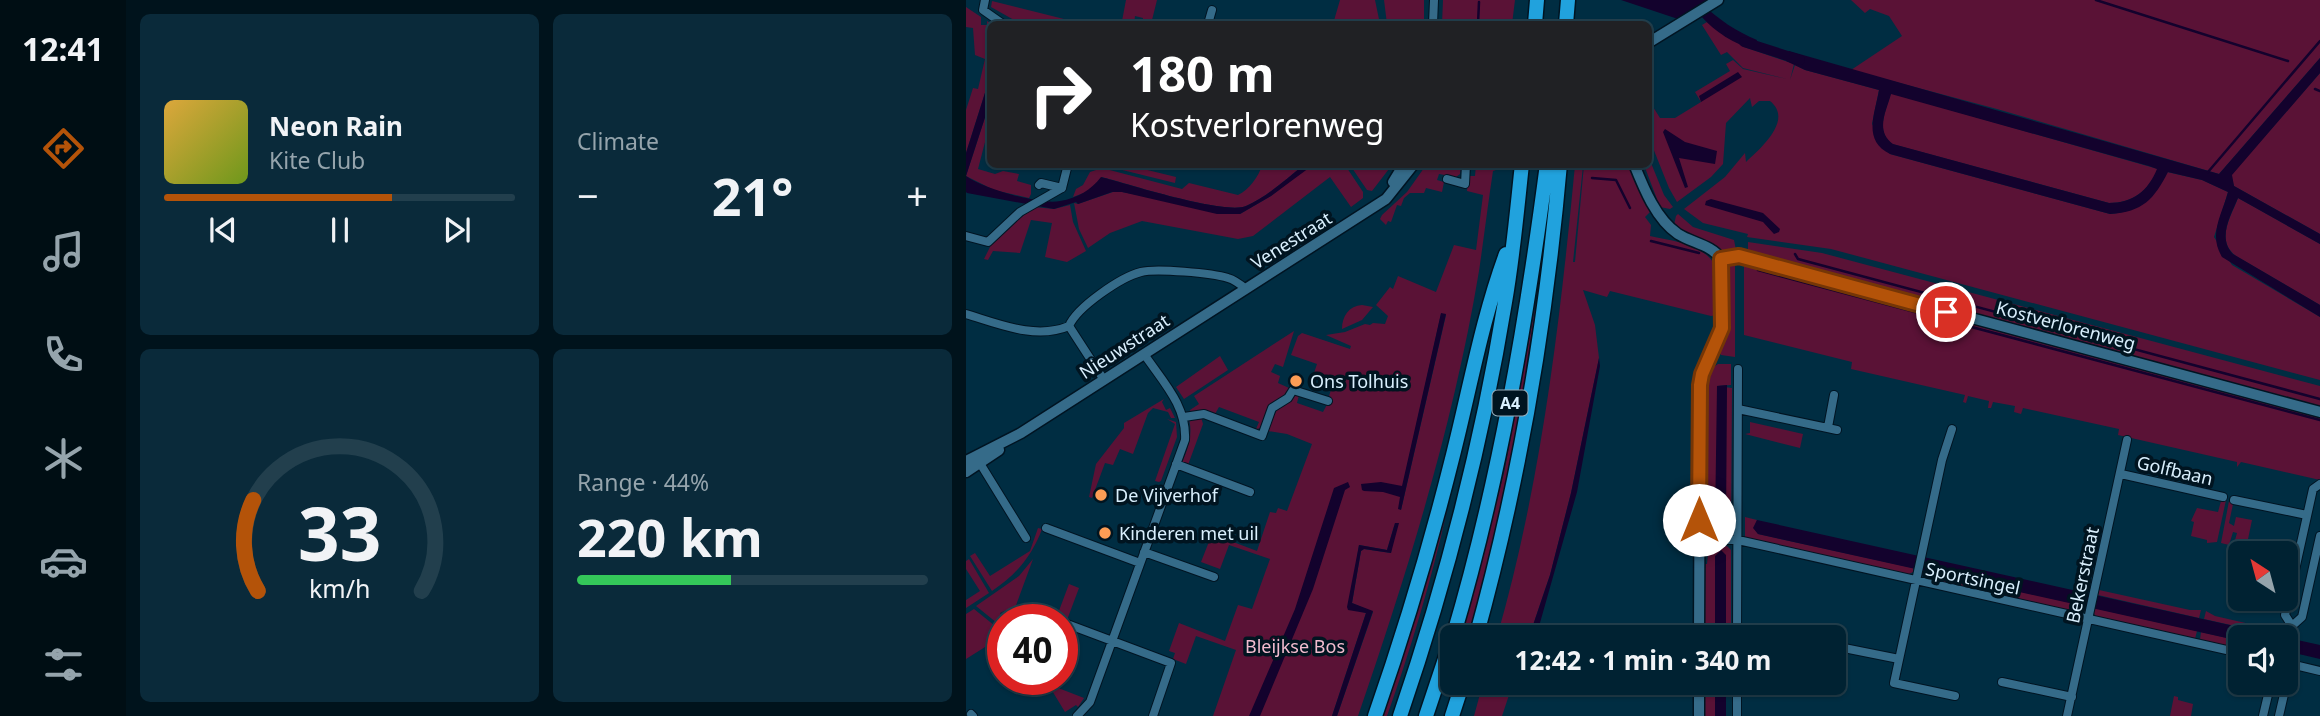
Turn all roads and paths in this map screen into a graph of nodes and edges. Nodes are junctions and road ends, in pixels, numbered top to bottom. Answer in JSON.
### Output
{"nodes":[{"id":1,"x":985,"y":0,"type":"edge"},
{"id":2,"x":1434,"y":0,"type":"edge"},
{"id":3,"x":1537,"y":0,"type":"edge"},
{"id":4,"x":1568,"y":0,"type":"edge"},
{"id":5,"x":1718,"y":0,"type":"edge"},
{"id":6,"x":1212,"y":10,"type":"dead end"},
{"id":7,"x":999,"y":21,"type":"edge"},
{"id":8,"x":1209,"y":21,"type":"edge"},
{"id":9,"x":1433,"y":21,"type":"edge"},
{"id":10,"x":1535,"y":21,"type":"edge"},
{"id":11,"x":1566,"y":21,"type":"edge"},
{"id":12,"x":1652,"y":41,"type":"edge"},
{"id":13,"x":1067,"y":168,"type":"edge"},
{"id":14,"x":1401,"y":168,"type":"edge"},
{"id":15,"x":1411,"y":168,"type":"edge"},
{"id":16,"x":1466,"y":168,"type":"edge"},
{"id":17,"x":1521,"y":168,"type":"edge"},
{"id":18,"x":1546,"y":168,"type":"edge"},
{"id":19,"x":1560,"y":168,"type":"edge"},
{"id":20,"x":1636,"y":168,"type":"edge"},
{"id":21,"x":1643,"y":168,"type":"edge"},
{"id":22,"x":1447,"y":179,"type":"dead end"},
{"id":23,"x":1039,"y":185,"type":"dead end"},
{"id":24,"x":1062,"y":188,"type":"junction"},
{"id":25,"x":1647,"y":191,"type":"junction"},
{"id":26,"x":1365,"y":213,"type":"junction"},
{"id":27,"x":1513,"y":233,"type":"junction"},
{"id":28,"x":966,"y":236,"type":"edge"},
{"id":29,"x":1721,"y":259,"type":"junction"},
{"id":30,"x":1246,"y":289,"type":"junction"},
{"id":31,"x":966,"y":314,"type":"edge"},
{"id":32,"x":1069,"y":326,"type":"junction"},
{"id":33,"x":1144,"y":354,"type":"junction"},
{"id":34,"x":1738,"y":369,"type":"dead end"},
{"id":35,"x":1104,"y":380,"type":"junction"},
{"id":36,"x":1834,"y":395,"type":"dead end"},
{"id":37,"x":1328,"y":401,"type":"dead end"},
{"id":38,"x":1738,"y":409,"type":"junction"},
{"id":39,"x":2320,"y":412,"type":"edge"},
{"id":40,"x":1184,"y":418,"type":"junction"},
{"id":41,"x":1952,"y":429,"type":"dead end"},
{"id":42,"x":2127,"y":440,"type":"dead end"},
{"id":43,"x":974,"y":460,"type":"edge"},
{"id":44,"x":1176,"y":464,"type":"junction"},
{"id":45,"x":966,"y":472,"type":"edge"},
{"id":46,"x":2120,"y":474,"type":"junction"},
{"id":47,"x":2320,"y":484,"type":"edge"},
{"id":48,"x":1250,"y":492,"type":"dead end"},
{"id":49,"x":2223,"y":497,"type":"dead end"},
{"id":50,"x":2234,"y":500,"type":"dead end"},
{"id":51,"x":2307,"y":515,"type":"junction"},
{"id":52,"x":1046,"y":528,"type":"dead end"},
{"id":53,"x":2320,"y":536,"type":"edge"},
{"id":54,"x":1026,"y":538,"type":"dead end"},
{"id":55,"x":1700,"y":540,"type":"junction"},
{"id":56,"x":1738,"y":540,"type":"junction"},
{"id":57,"x":1144,"y":552,"type":"junction"},
{"id":58,"x":1140,"y":563,"type":"junction"},
{"id":59,"x":1214,"y":578,"type":"dead end"},
{"id":60,"x":1916,"y":579,"type":"junction"},
{"id":61,"x":2090,"y":615,"type":"junction"},
{"id":62,"x":1456,"y":625,"type":"edge"},
{"id":63,"x":1479,"y":625,"type":"edge"},
{"id":64,"x":1699,"y":625,"type":"edge"},
{"id":65,"x":1737,"y":625,"type":"edge"},
{"id":66,"x":2290,"y":625,"type":"edge"},
{"id":67,"x":2294,"y":625,"type":"edge"},
{"id":68,"x":1078,"y":628,"type":"edge"},
{"id":69,"x":1111,"y":642,"type":"junction"},
{"id":70,"x":1846,"y":648,"type":"edge"},
{"id":71,"x":2228,"y":650,"type":"edge"},
{"id":72,"x":1899,"y":659,"type":"junction"},
{"id":73,"x":2298,"y":666,"type":"edge"},
{"id":74,"x":2320,"y":671,"type":"edge"},
{"id":75,"x":1440,"y":675,"type":"edge"},
{"id":76,"x":2002,"y":682,"type":"dead end"},
{"id":77,"x":1459,"y":695,"type":"edge"},
{"id":78,"x":1699,"y":695,"type":"edge"},
{"id":79,"x":1737,"y":695,"type":"edge"},
{"id":80,"x":2268,"y":695,"type":"edge"},
{"id":81,"x":2283,"y":695,"type":"edge"},
{"id":82,"x":1955,"y":696,"type":"dead end"},
{"id":83,"x":2072,"y":697,"type":"junction"},
{"id":84,"x":1077,"y":716,"type":"edge"},
{"id":85,"x":1153,"y":716,"type":"edge"},
{"id":86,"x":1375,"y":716,"type":"edge"},
{"id":87,"x":1401,"y":716,"type":"edge"},
{"id":88,"x":1426,"y":716,"type":"edge"},
{"id":89,"x":1452,"y":716,"type":"edge"},
{"id":90,"x":1699,"y":716,"type":"edge"},
{"id":91,"x":1737,"y":716,"type":"edge"},
{"id":92,"x":2067,"y":716,"type":"edge"},
{"id":93,"x":2263,"y":716,"type":"edge"},
{"id":94,"x":2279,"y":716,"type":"edge"}],
"edges":[{"from":1,"to":7,"type":"street"},
{"from":2,"to":9,"type":"street"},
{"from":3,"to":10,"type":"highway"},
{"from":4,"to":11,"type":"highway"},
{"from":5,"to":12,"type":"street"},
{"from":6,"to":8,"type":"street"},
{"from":13,"to":24,"type":"street"},
{"from":14,"to":26,"type":"street","name":"Venestraat"},
{"from":15,"to":26,"type":"street","name":"Venestraat"},
{"from":16,"to":22,"type":"street"},
{"from":17,"to":27,"type":"highway","number":"A4"},
{"from":18,"to":62,"type":"highway","number":"A4"},
{"from":19,"to":63,"type":"highway","number":"A4"},
{"from":20,"to":25,"type":"street"},
{"from":21,"to":25,"type":"street"},
{"from":23,"to":24,"type":"street"},
{"from":24,"to":28,"type":"street"},
{"from":25,"to":29,"type":"street"},
{"from":26,"to":30,"type":"street","name":"Venestraat"},
{"from":27,"to":86,"type":"highway","number":"A4"},
{"from":27,"to":87,"type":"highway","number":"A4"},
{"from":29,"to":39,"type":"street","name":"Kostverlorenweg"},
{"from":29,"to":55,"type":"street"},
{"from":30,"to":32,"type":"street","name":"Venestraat"},
{"from":30,"to":33,"type":"street","name":"Nieuwstraat"},
{"from":31,"to":32,"type":"street"},
{"from":32,"to":35,"type":"street"},
{"from":33,"to":35,"type":"street","name":"Nieuwstraat"},
{"from":33,"to":40,"type":"street"},
{"from":34,"to":38,"type":"street"},
{"from":35,"to":43,"type":"street","name":"Nieuwstraat"},
{"from":36,"to":38,"type":"street"},
{"from":37,"to":40,"type":"street"},
{"from":38,"to":56,"type":"street"},
{"from":40,"to":44,"type":"street"},
{"from":41,"to":60,"type":"street"},
{"from":42,"to":46,"type":"street","name":"Bekerstraat"},
{"from":43,"to":45,"type":"street","name":"Nieuwstraat"},
{"from":43,"to":54,"type":"street"},
{"from":44,"to":48,"type":"street"},
{"from":44,"to":57,"type":"street"},
{"from":46,"to":49,"type":"street","name":"Golfbaan"},
{"from":46,"to":61,"type":"street","name":"Bekerstraat"},
{"from":47,"to":51,"type":"street"},
{"from":50,"to":51,"type":"street","name":"Golfbaan"},
{"from":51,"to":66,"type":"street"},
{"from":52,"to":58,"type":"street"},
{"from":53,"to":67,"type":"street"},
{"from":55,"to":56,"type":"street","name":"Sportsingel"},
{"from":55,"to":64,"type":"street"},
{"from":56,"to":60,"type":"street","name":"Sportsingel"},
{"from":56,"to":65,"type":"street"},
{"from":57,"to":58,"type":"street"},
{"from":57,"to":59,"type":"street"},
{"from":58,"to":69,"type":"street"},
{"from":60,"to":61,"type":"street","name":"Sportsingel"},
{"from":60,"to":72,"type":"street"},
{"from":61,"to":71,"type":"street","name":"Sportsingel"},
{"from":61,"to":83,"type":"street","name":"Bekerstraat"},
{"from":68,"to":69,"type":"street"},
{"from":69,"to":84,"type":"street"},
{"from":69,"to":85,"type":"street"},
{"from":70,"to":72,"type":"street"},
{"from":72,"to":82,"type":"street"},
{"from":73,"to":74,"type":"street"},
{"from":75,"to":88,"type":"highway","number":"A4"},
{"from":76,"to":83,"type":"street"},
{"from":77,"to":89,"type":"highway"},
{"from":78,"to":90,"type":"street"},
{"from":79,"to":91,"type":"street"},
{"from":80,"to":93,"type":"street"},
{"from":81,"to":94,"type":"street"},
{"from":83,"to":92,"type":"street","name":"Bekerstraat"}]}
